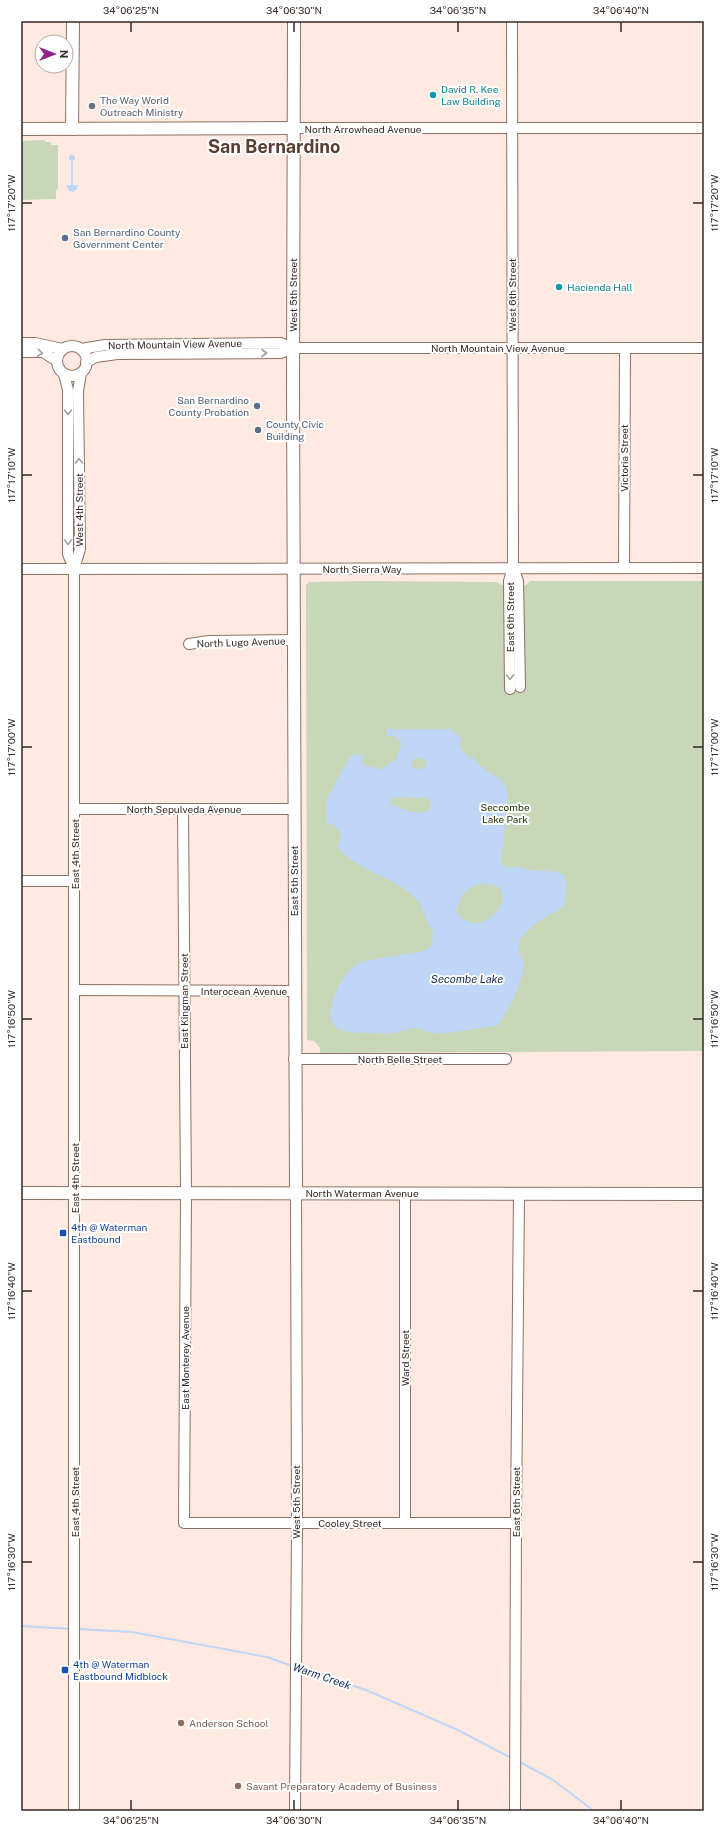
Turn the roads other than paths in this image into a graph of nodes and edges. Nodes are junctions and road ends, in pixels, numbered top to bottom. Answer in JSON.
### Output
{"nodes":[{"id":1,"x":73,"y":21,"type":"edge"},
{"id":2,"x":294,"y":21,"type":"edge"},
{"id":3,"x":512,"y":21,"type":"edge"},
{"id":4,"x":294,"y":128,"type":"junction"},
{"id":5,"x":704,"y":128,"type":"edge"},
{"id":6,"x":21,"y":129,"type":"edge"},
{"id":7,"x":72,"y":129,"type":"junction"},
{"id":8,"x":512,"y":129,"type":"junction"},
{"id":9,"x":21,"y":343,"type":"edge"},
{"id":10,"x":293,"y":348,"type":"junction"},
{"id":11,"x":512,"y":348,"type":"junction"},
{"id":12,"x":625,"y":348,"type":"junction"},
{"id":13,"x":704,"y":348,"type":"edge"},
{"id":14,"x":63,"y":349,"type":"junction"},
{"id":15,"x":81,"y":349,"type":"junction"},
{"id":16,"x":21,"y":352,"type":"edge"},
{"id":17,"x":57,"y":361,"type":"junction"},
{"id":18,"x":86,"y":362,"type":"junction"},
{"id":19,"x":81,"y":373,"type":"junction"},
{"id":20,"x":64,"y":374,"type":"junction"},
{"id":21,"x":513,"y":568,"type":"junction"},
{"id":22,"x":624,"y":568,"type":"junction"},
{"id":23,"x":704,"y":568,"type":"edge"},
{"id":24,"x":21,"y":569,"type":"edge"},
{"id":25,"x":74,"y":569,"type":"junction"},
{"id":26,"x":294,"y":569,"type":"junction"},
{"id":27,"x":293,"y":640,"type":"junction"},
{"id":28,"x":189,"y":644,"type":"dead end"},
{"id":29,"x":515,"y":688,"type":"dead end"},
{"id":30,"x":75,"y":809,"type":"junction"},
{"id":31,"x":183,"y":809,"type":"junction"},
{"id":32,"x":294,"y":809,"type":"junction"},
{"id":33,"x":75,"y":881,"type":"junction"},
{"id":34,"x":21,"y":882,"type":"edge"},
{"id":35,"x":75,"y":990,"type":"junction"},
{"id":36,"x":184,"y":990,"type":"junction"},
{"id":37,"x":294,"y":991,"type":"junction"},
{"id":38,"x":294,"y":1059,"type":"junction"},
{"id":39,"x":506,"y":1059,"type":"dead end"},
{"id":40,"x":21,"y":1193,"type":"edge"},
{"id":41,"x":75,"y":1193,"type":"junction"},
{"id":42,"x":186,"y":1193,"type":"junction"},
{"id":43,"x":296,"y":1193,"type":"junction"},
{"id":44,"x":405,"y":1193,"type":"junction"},
{"id":45,"x":519,"y":1193,"type":"junction"},
{"id":46,"x":704,"y":1194,"type":"edge"},
{"id":47,"x":184,"y":1523,"type":"joint"},
{"id":48,"x":297,"y":1523,"type":"junction"},
{"id":49,"x":405,"y":1523,"type":"junction"},
{"id":50,"x":516,"y":1523,"type":"junction"},
{"id":51,"x":74,"y":1811,"type":"edge"},
{"id":52,"x":295,"y":1811,"type":"edge"},
{"id":53,"x":516,"y":1811,"type":"edge"}],
"edges":[{"from":1,"to":7,"type":"main road"},
{"from":2,"to":4,"type":"main road","name":"West 5th Street"},
{"from":3,"to":8,"type":"street","name":"West 6th Street"},
{"from":4,"to":7,"type":"main road","name":"North Arrowhead Avenue"},
{"from":4,"to":8,"type":"street","name":"North Arrowhead Avenue"},
{"from":4,"to":10,"type":"main road","name":"West 5th Street"},
{"from":5,"to":8,"type":"street","name":"North Arrowhead Avenue"},
{"from":6,"to":7,"type":"main road","name":"North Arrowhead Avenue"},
{"from":8,"to":11,"type":"street","name":"West 6th Street"},
{"from":9,"to":14,"type":"street"},
{"from":10,"to":11,"type":"street","name":"North Mountain View Avenue"},
{"from":10,"to":15,"type":"street","name":"North Mountain View Avenue"},
{"from":18,"to":10,"type":"street","name":"North Mountain View Avenue","one_way":true},
{"from":10,"to":26,"type":"main road","name":"West 5th Street"},
{"from":11,"to":12,"type":"street","name":"North Mountain View Avenue"},
{"from":11,"to":21,"type":"street","name":"West 6th Street"},
{"from":12,"to":13,"type":"street","name":"North Mountain View Avenue"},
{"from":12,"to":22,"type":"street","name":"Victoria Street"},
{"from":14,"to":15,"type":"street"},
{"from":14,"to":17,"type":"street"},
{"from":15,"to":18,"type":"street"},
{"from":16,"to":17,"type":"street","one_way":true},
{"from":17,"to":20,"type":"street"},
{"from":18,"to":19,"type":"street"},
{"from":19,"to":20,"type":"street"},
{"from":25,"to":19,"type":"street","name":"West 4th Street","one_way":true},
{"from":20,"to":25,"type":"street","name":"West 4th Street","one_way":true},
{"from":21,"to":22,"type":"street","name":"North Sierra Way"},
{"from":21,"to":26,"type":"street","name":"North Sierra Way"},
{"from":21,"to":29,"type":"street","name":"East 6th Street"},
{"from":22,"to":23,"type":"street","name":"North Sierra Way"},
{"from":24,"to":25,"type":"street","name":"North Sierra Way"},
{"from":25,"to":26,"type":"street","name":"North Sierra Way"},
{"from":25,"to":30,"type":"street","name":"East 4th Street"},
{"from":26,"to":27,"type":"main road","name":"East 5th Street"},
{"from":27,"to":28,"type":"street","name":"North Lugo Avenue"},
{"from":27,"to":32,"type":"main road","name":"East 5th Street"},
{"from":30,"to":31,"type":"street","name":"North Sepulveda Avenue"},
{"from":30,"to":33,"type":"street","name":"East 4th Street"},
{"from":31,"to":32,"type":"street","name":"North Sepulveda Avenue"},
{"from":31,"to":36,"type":"street","name":"East Kingman Street"},
{"from":32,"to":37,"type":"main road","name":"East 5th Street"},
{"from":33,"to":34,"type":"street"},
{"from":33,"to":35,"type":"street","name":"East 4th Street"},
{"from":35,"to":36,"type":"street","name":"Interocean Avenue"},
{"from":35,"to":41,"type":"street","name":"East 4th Street"},
{"from":36,"to":37,"type":"street","name":"Interocean Avenue"},
{"from":36,"to":42,"type":"street","name":"East Kingman Street"},
{"from":37,"to":38,"type":"main road","name":"East 5th Street"},
{"from":38,"to":39,"type":"street","name":"North Belle Street"},
{"from":38,"to":43,"type":"main road","name":"East 5th Street"},
{"from":40,"to":41,"type":"main road","name":"North Waterman Avenue"},
{"from":41,"to":42,"type":"main road","name":"North Waterman Avenue"},
{"from":41,"to":51,"type":"street","name":"East 4th Street"},
{"from":42,"to":43,"type":"main road","name":"North Waterman Avenue"},
{"from":42,"to":47,"type":"street","name":"East Monterey Avenue"},
{"from":43,"to":44,"type":"main road","name":"North Waterman Avenue"},
{"from":43,"to":48,"type":"street","name":"West 5th Street"},
{"from":44,"to":45,"type":"main road","name":"North Waterman Avenue"},
{"from":44,"to":49,"type":"street","name":"Ward Street"},
{"from":45,"to":46,"type":"main road","name":"North Waterman Avenue"},
{"from":45,"to":50,"type":"street","name":"East 6th Street"},
{"from":47,"to":48,"type":"street","name":"Cooley Street"},
{"from":48,"to":49,"type":"street","name":"Cooley Street"},
{"from":48,"to":52,"type":"street","name":"West 5th Street"},
{"from":49,"to":50,"type":"street","name":"Cooley Street"},
{"from":50,"to":53,"type":"street","name":"East 6th Street"}]}
